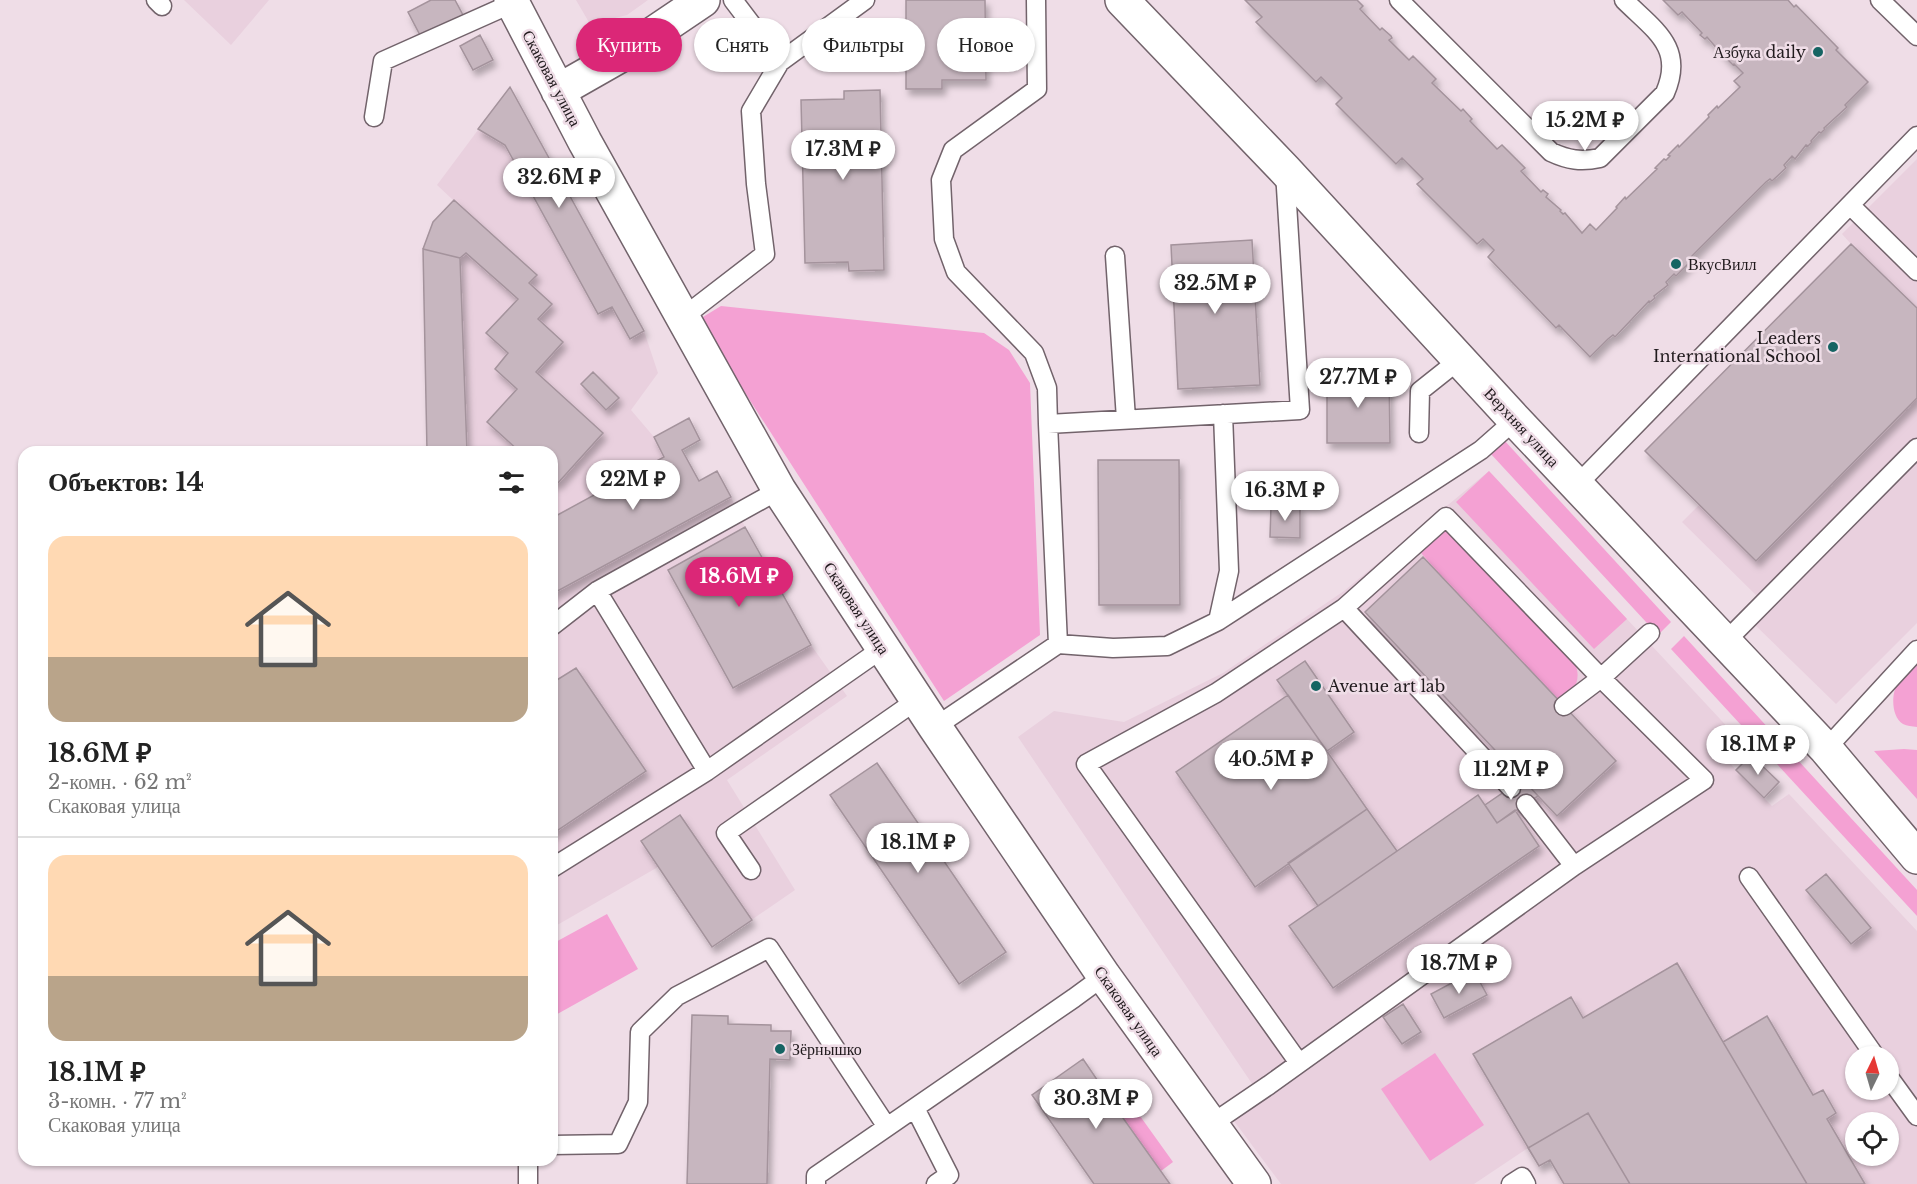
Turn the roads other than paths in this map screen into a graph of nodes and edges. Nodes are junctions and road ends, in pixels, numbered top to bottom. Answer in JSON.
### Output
{"nodes":[{"id":1,"x":703,"y":0,"type":"edge"},
{"id":2,"x":733,"y":0,"type":"edge"},
{"id":3,"x":865,"y":0,"type":"edge"},
{"id":4,"x":1036,"y":0,"type":"edge"},
{"id":5,"x":1122,"y":0,"type":"edge"},
{"id":6,"x":1399,"y":0,"type":"edge"},
{"id":7,"x":1624,"y":0,"type":"edge"},
{"id":8,"x":1880,"y":0,"type":"edge"},
{"id":9,"x":512,"y":1,"type":"edge"},
{"id":10,"x":747,"y":18,"type":"edge"},
{"id":11,"x":1917,"y":36,"type":"edge"},
{"id":12,"x":790,"y":55,"type":"edge"},
{"id":13,"x":774,"y":72,"type":"edge"},
{"id":14,"x":558,"y":91,"type":"junction"},
{"id":15,"x":374,"y":117,"type":"dead end"},
{"id":16,"x":1917,"y":136,"type":"edge"},
{"id":17,"x":1285,"y":170,"type":"junction"},
{"id":18,"x":1850,"y":205,"type":"junction"},
{"id":19,"x":1115,"y":256,"type":"dead end"},
{"id":20,"x":1917,"y":271,"type":"edge"},
{"id":21,"x":682,"y":318,"type":"junction"},
{"id":22,"x":1459,"y":360,"type":"junction"},
{"id":23,"x":1223,"y":414,"type":"junction"},
{"id":24,"x":1126,"y":419,"type":"junction"},
{"id":25,"x":1515,"y":420,"type":"junction"},
{"id":26,"x":1048,"y":424,"type":"junction"},
{"id":27,"x":1419,"y":433,"type":"dead end"},
{"id":28,"x":1917,"y":448,"type":"edge"},
{"id":29,"x":1577,"y":485,"type":"junction"},
{"id":30,"x":779,"y":490,"type":"junction"},
{"id":31,"x":597,"y":591,"type":"junction"},
{"id":32,"x":1344,"y":608,"type":"junction"},
{"id":33,"x":558,"y":621,"type":"edge"},
{"id":34,"x":1218,"y":621,"type":"junction"},
{"id":35,"x":1650,"y":633,"type":"dead end"},
{"id":36,"x":1725,"y":642,"type":"junction"},
{"id":37,"x":1058,"y":644,"type":"junction"},
{"id":38,"x":883,"y":648,"type":"junction"},
{"id":39,"x":1917,"y":651,"type":"edge"},
{"id":40,"x":1601,"y":678,"type":"junction"},
{"id":41,"x":917,"y":700,"type":"junction"},
{"id":42,"x":1564,"y":706,"type":"dead end"},
{"id":43,"x":935,"y":727,"type":"junction"},
{"id":44,"x":1826,"y":749,"type":"junction"},
{"id":45,"x":707,"y":771,"type":"junction"},
{"id":46,"x":1511,"y":788,"type":"dead end"},
{"id":47,"x":1526,"y":804,"type":"dead end"},
{"id":48,"x":1917,"y":857,"type":"edge"},
{"id":49,"x":558,"y":864,"type":"edge"},
{"id":50,"x":1574,"y":866,"type":"junction"},
{"id":51,"x":751,"y":870,"type":"dead end"},
{"id":52,"x":1749,"y":877,"type":"dead end"},
{"id":53,"x":1104,"y":976,"type":"junction"},
{"id":54,"x":1868,"y":1046,"type":"edge"},
{"id":55,"x":1299,"y":1064,"type":"junction"},
{"id":56,"x":1899,"y":1091,"type":"edge"},
{"id":57,"x":915,"y":1108,"type":"junction"},
{"id":58,"x":1917,"y":1116,"type":"edge"},
{"id":59,"x":1210,"y":1125,"type":"junction"},
{"id":60,"x":887,"y":1127,"type":"junction"},
{"id":61,"x":558,"y":1145,"type":"edge"},
{"id":62,"x":528,"y":1166,"type":"edge"},
{"id":63,"x":528,"y":1184,"type":"edge"},
{"id":64,"x":816,"y":1184,"type":"edge"},
{"id":65,"x":936,"y":1184,"type":"edge"},
{"id":66,"x":1254,"y":1184,"type":"edge"},
{"id":67,"x":1511,"y":1184,"type":"edge"},
{"id":68,"x":1526,"y":1184,"type":"edge"}],
"edges":[{"from":1,"to":14,"type":"street"},
{"from":2,"to":10,"type":"lane"},
{"from":3,"to":12,"type":"lane"},
{"from":4,"to":26,"type":"lane"},
{"from":5,"to":17,"type":"street","name":"Верхняя улица"},
{"from":6,"to":7,"type":"lane"},
{"from":8,"to":11,"type":"lane"},
{"from":9,"to":14,"type":"street","name":"Скаковая улица"},
{"from":9,"to":15,"type":"lane"},
{"from":13,"to":21,"type":"lane"},
{"from":14,"to":21,"type":"street","name":"Скаковая улица"},
{"from":16,"to":18,"type":"lane"},
{"from":17,"to":22,"type":"street","name":"Верхняя улица"},
{"from":17,"to":23,"type":"lane"},
{"from":18,"to":20,"type":"lane"},
{"from":18,"to":29,"type":"lane"},
{"from":19,"to":24,"type":"lane"},
{"from":21,"to":30,"type":"street","name":"Скаковая улица"},
{"from":22,"to":25,"type":"street","name":"Верхняя улица"},
{"from":22,"to":27,"type":"lane"},
{"from":23,"to":24,"type":"lane"},
{"from":23,"to":34,"type":"lane"},
{"from":24,"to":26,"type":"lane"},
{"from":25,"to":29,"type":"street","name":"Верхняя улица"},
{"from":25,"to":34,"type":"lane"},
{"from":26,"to":37,"type":"lane"},
{"from":28,"to":36,"type":"lane"},
{"from":29,"to":36,"type":"street","name":"Верхняя улица"},
{"from":30,"to":31,"type":"lane"},
{"from":30,"to":38,"type":"street","name":"Скаковая улица"},
{"from":31,"to":33,"type":"lane"},
{"from":31,"to":45,"type":"lane"},
{"from":32,"to":40,"type":"lane"},
{"from":32,"to":46,"type":"lane"},
{"from":32,"to":55,"type":"lane"},
{"from":34,"to":37,"type":"lane"},
{"from":35,"to":40,"type":"lane"},
{"from":36,"to":44,"type":"street","name":"Верхняя улица"},
{"from":37,"to":43,"type":"lane"},
{"from":38,"to":41,"type":"street","name":"Скаковая улица"},
{"from":38,"to":45,"type":"lane"},
{"from":39,"to":44,"type":"lane"},
{"from":40,"to":42,"type":"lane"},
{"from":40,"to":50,"type":"lane"},
{"from":41,"to":43,"type":"street","name":"Скаковая улица"},
{"from":41,"to":51,"type":"lane"},
{"from":43,"to":53,"type":"street","name":"Скаковая улица"},
{"from":44,"to":48,"type":"street","name":"Верхняя улица"},
{"from":45,"to":49,"type":"lane"},
{"from":47,"to":50,"type":"lane"},
{"from":50,"to":55,"type":"lane"},
{"from":52,"to":54,"type":"lane"},
{"from":53,"to":57,"type":"lane"},
{"from":53,"to":59,"type":"street","name":"Скаковая улица"},
{"from":55,"to":59,"type":"lane"},
{"from":56,"to":58,"type":"lane"},
{"from":57,"to":60,"type":"lane"},
{"from":57,"to":65,"type":"lane"},
{"from":59,"to":66,"type":"street","name":"Скаковая улица"},
{"from":60,"to":61,"type":"lane"},
{"from":60,"to":64,"type":"lane"},
{"from":62,"to":63,"type":"lane"},
{"from":67,"to":68,"type":"lane"}]}
